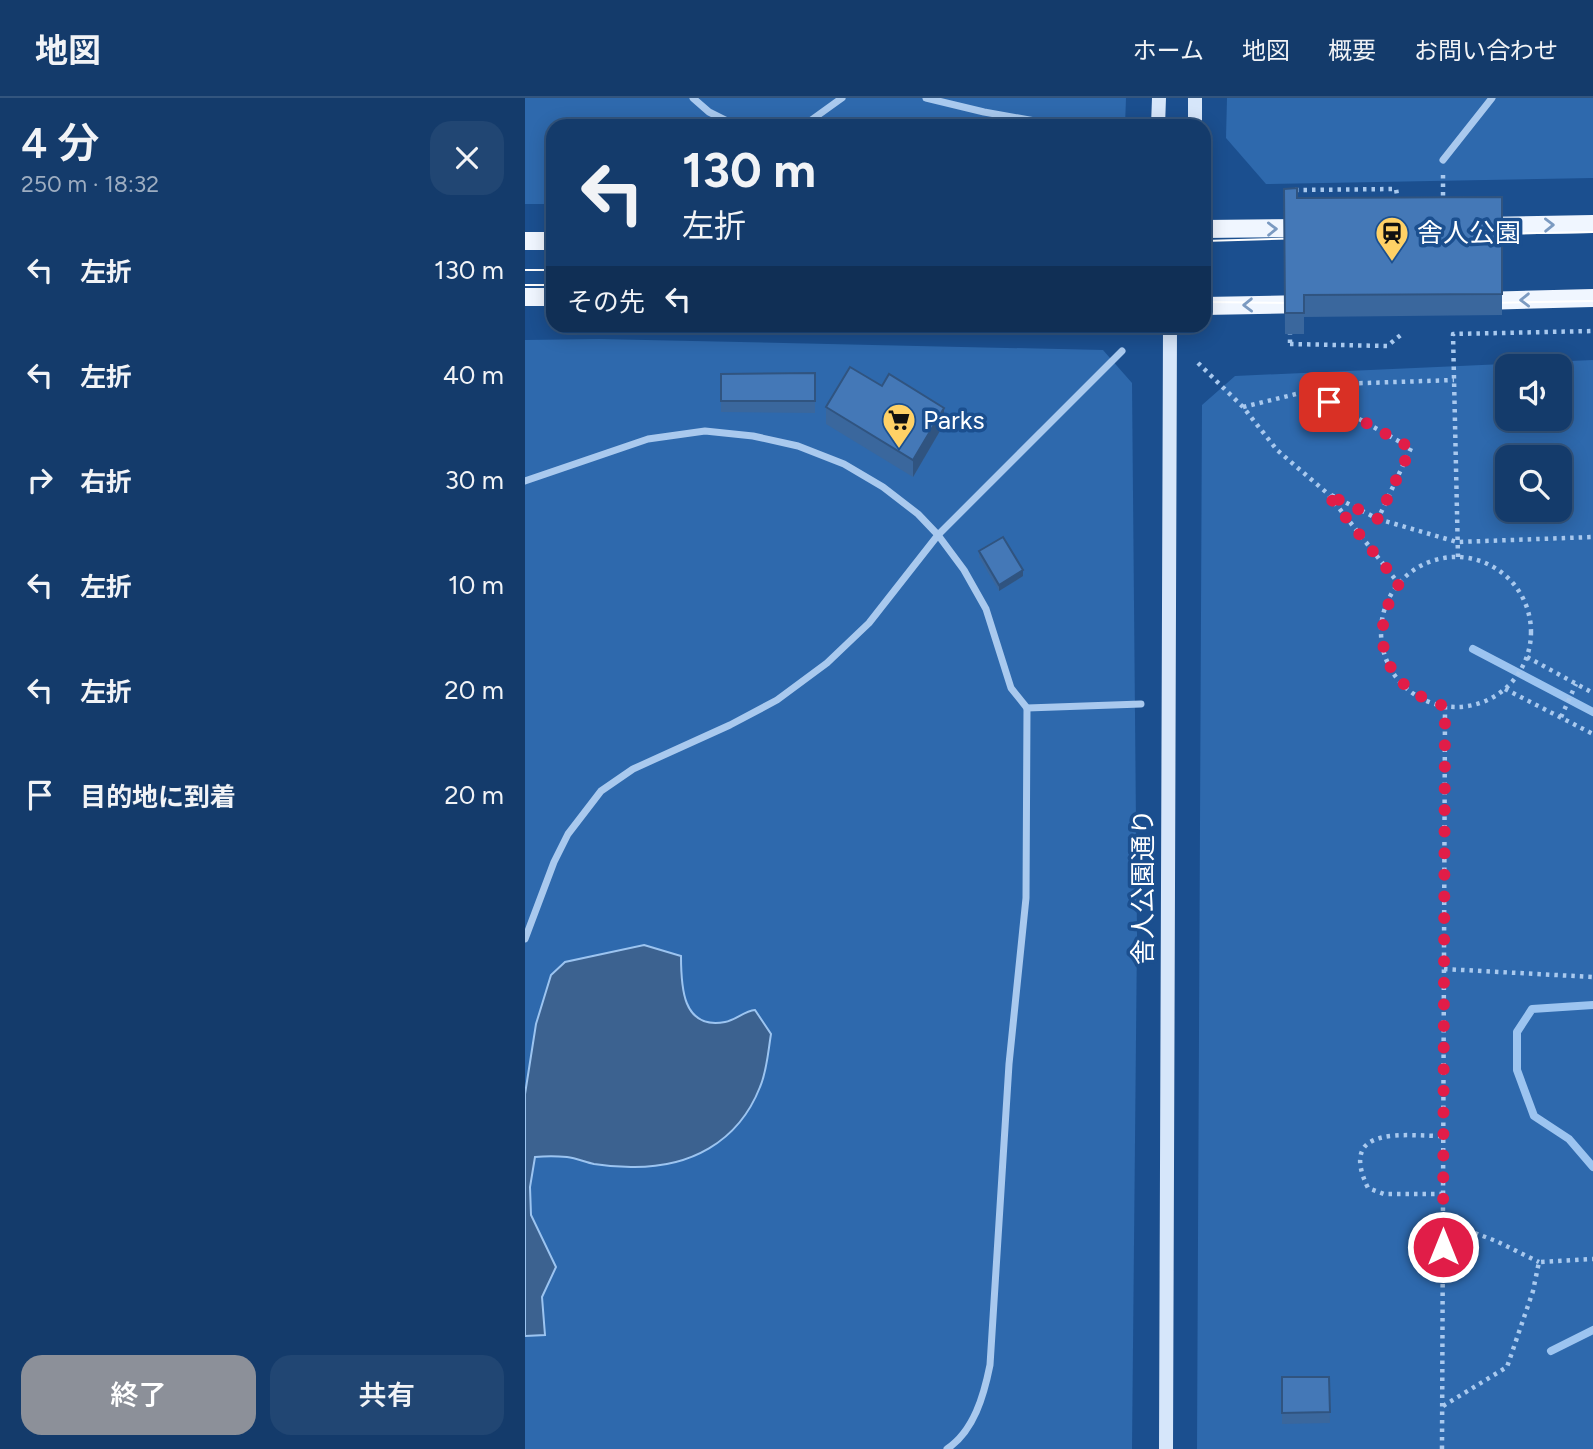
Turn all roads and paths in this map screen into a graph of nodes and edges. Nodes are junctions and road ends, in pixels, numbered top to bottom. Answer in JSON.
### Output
{"nodes":[{"id":1,"x":694,"y":98,"type":"edge"},
{"id":2,"x":842,"y":98,"type":"edge"},
{"id":3,"x":926,"y":98,"type":"edge"},
{"id":4,"x":1159,"y":98,"type":"edge"},
{"id":5,"x":1195,"y":98,"type":"edge"},
{"id":6,"x":1492,"y":98,"type":"edge"},
{"id":7,"x":723,"y":119,"type":"edge"},
{"id":8,"x":813,"y":119,"type":"edge"},
{"id":9,"x":1024,"y":119,"type":"edge"},
{"id":10,"x":1158,"y":119,"type":"edge"},
{"id":11,"x":1195,"y":119,"type":"edge"},
{"id":12,"x":1443,"y":160,"type":"joint"},
{"id":13,"x":1287,"y":190,"type":"edge"},
{"id":14,"x":1398,"y":202,"type":"edge"},
{"id":15,"x":1443,"y":202,"type":"edge"},
{"id":16,"x":1593,"y":224,"type":"edge"},
{"id":17,"x":1469,"y":226,"type":"edge"},
{"id":18,"x":1331,"y":228,"type":"edge"},
{"id":19,"x":1211,"y":229,"type":"edge"},
{"id":20,"x":525,"y":241,"type":"edge"},
{"id":21,"x":546,"y":241,"type":"edge"},
{"id":22,"x":525,"y":297,"type":"edge"},
{"id":23,"x":546,"y":297,"type":"edge"},
{"id":24,"x":1593,"y":298,"type":"edge"},
{"id":25,"x":1469,"y":301,"type":"edge"},
{"id":26,"x":1317,"y":304,"type":"edge"},
{"id":27,"x":1211,"y":306,"type":"edge"},
{"id":28,"x":1289,"y":318,"type":"edge"},
{"id":29,"x":1593,"y":331,"type":"edge"},
{"id":30,"x":1170,"y":333,"type":"edge"},
{"id":31,"x":1402,"y":334,"type":"dead end"},
{"id":32,"x":1122,"y":351,"type":"dead end"},
{"id":33,"x":1198,"y":363,"type":"dead end"},
{"id":34,"x":1454,"y":380,"type":"junction"},
{"id":35,"x":1337,"y":384,"type":"junction"},
{"id":36,"x":1243,"y":407,"type":"junction"},
{"id":37,"x":525,"y":481,"type":"edge"},
{"id":38,"x":1327,"y":494,"type":"junction"},
{"id":39,"x":1378,"y":519,"type":"junction"},
{"id":40,"x":938,"y":536,"type":"junction"},
{"id":41,"x":1593,"y":537,"type":"edge"},
{"id":42,"x":1457,"y":542,"type":"junction"},
{"id":43,"x":1458,"y":557,"type":"junction"},
{"id":44,"x":1399,"y":584,"type":"junction"},
{"id":45,"x":1527,"y":657,"type":"junction"},
{"id":46,"x":1576,"y":684,"type":"junction"},
{"id":47,"x":1505,"y":689,"type":"junction"},
{"id":48,"x":1593,"y":693,"type":"edge"},
{"id":49,"x":1140,"y":704,"type":"dead end"},
{"id":50,"x":1445,"y":706,"type":"junction"},
{"id":51,"x":1027,"y":708,"type":"junction"},
{"id":52,"x":1561,"y":718,"type":"junction"},
{"id":53,"x":1593,"y":734,"type":"edge"},
{"id":54,"x":525,"y":939,"type":"edge"},
{"id":55,"x":1444,"y":969,"type":"junction"},
{"id":56,"x":1593,"y":977,"type":"edge"},
{"id":57,"x":1444,"y":1136,"type":"junction"},
{"id":58,"x":1443,"y":1194,"type":"junction"},
{"id":59,"x":1443,"y":1220,"type":"junction"},
{"id":60,"x":1593,"y":1259,"type":"edge"},
{"id":61,"x":1539,"y":1262,"type":"junction"},
{"id":62,"x":1443,"y":1406,"type":"junction"},
{"id":63,"x":947,"y":1449,"type":"edge"},
{"id":64,"x":1166,"y":1449,"type":"edge"},
{"id":65,"x":1443,"y":1449,"type":"edge"}],
"edges":[{"from":1,"to":7,"type":"street"},
{"from":2,"to":8,"type":"street"},
{"from":3,"to":9,"type":"street"},
{"from":4,"to":10,"type":"street"},
{"from":5,"to":11,"type":"street"},
{"from":6,"to":12,"type":"street"},
{"from":12,"to":15,"type":"path"},
{"from":13,"to":14,"type":"path"},
{"from":17,"to":16,"type":"main road","one_way":true},
{"from":19,"to":18,"type":"main road","one_way":true},
{"from":20,"to":21,"type":"main road"},
{"from":22,"to":23,"type":"main road"},
{"from":24,"to":25,"type":"main road","one_way":true},
{"from":26,"to":27,"type":"main road","one_way":true},
{"from":28,"to":31,"type":"path","bridge":true},
{"from":29,"to":34,"type":"path"},
{"from":30,"to":64,"type":"street","name":"舎人公園通り"},
{"from":32,"to":40,"type":"street"},
{"from":33,"to":36,"type":"path"},
{"from":34,"to":35,"type":"path"},
{"from":34,"to":42,"type":"path"},
{"from":35,"to":36,"type":"path"},
{"from":35,"to":39,"type":"path"},
{"from":36,"to":38,"type":"path"},
{"from":37,"to":40,"type":"street"},
{"from":38,"to":39,"type":"path"},
{"from":38,"to":44,"type":"path"},
{"from":39,"to":42,"type":"path"},
{"from":40,"to":51,"type":"street"},
{"from":40,"to":54,"type":"street"},
{"from":41,"to":42,"type":"path"},
{"from":42,"to":43,"type":"path"},
{"from":43,"to":44,"type":"path"},
{"from":43,"to":45,"type":"path"},
{"from":44,"to":50,"type":"path"},
{"from":45,"to":46,"type":"path"},
{"from":45,"to":47,"type":"path"},
{"from":46,"to":48,"type":"path"},
{"from":46,"to":52,"type":"path"},
{"from":47,"to":50,"type":"path"},
{"from":47,"to":52,"type":"path"},
{"from":49,"to":51,"type":"street"},
{"from":50,"to":55,"type":"path"},
{"from":51,"to":63,"type":"street"},
{"from":52,"to":53,"type":"path"},
{"from":55,"to":56,"type":"path"},
{"from":55,"to":57,"type":"path"},
{"from":57,"to":58,"type":"path"},
{"from":57,"to":58,"type":"path"},
{"from":58,"to":59,"type":"path"},
{"from":59,"to":61,"type":"path"},
{"from":59,"to":62,"type":"path"},
{"from":60,"to":61,"type":"path"},
{"from":61,"to":62,"type":"path"},
{"from":62,"to":65,"type":"path"}]}
